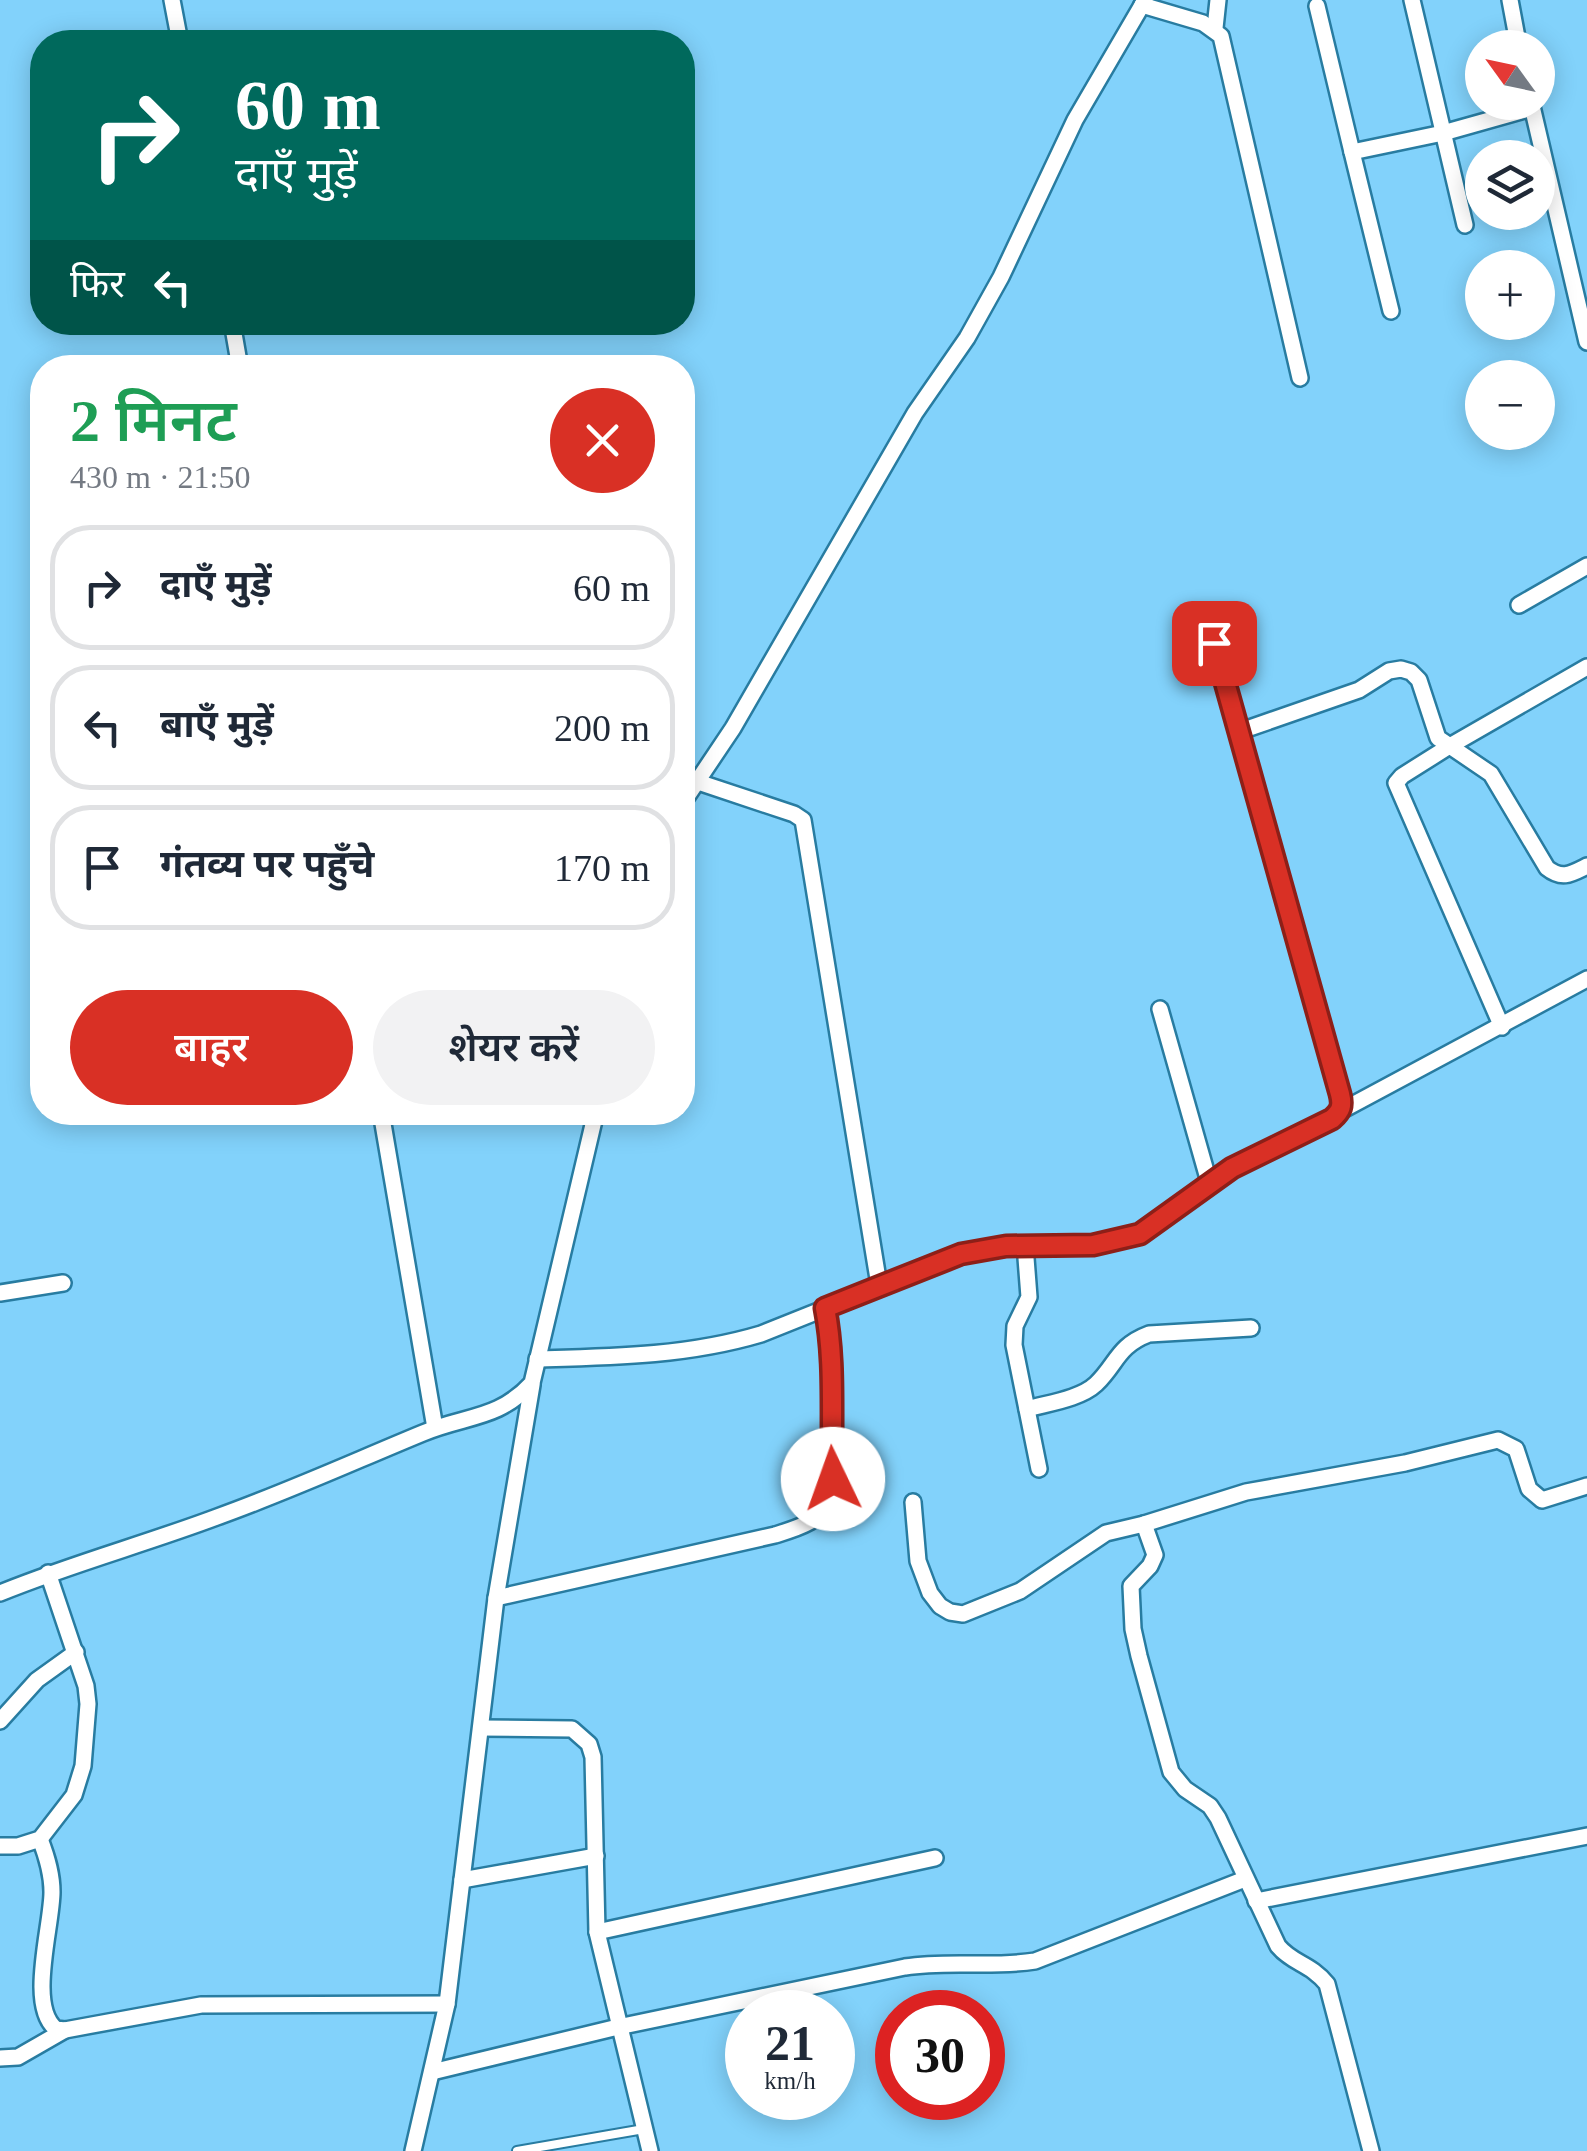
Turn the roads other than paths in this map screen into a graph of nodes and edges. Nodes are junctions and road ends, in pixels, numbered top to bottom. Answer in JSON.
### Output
{"nodes":[{"id":1,"x":172,"y":0,"type":"edge"},
{"id":2,"x":1218,"y":0,"type":"edge"},
{"id":3,"x":1412,"y":0,"type":"edge"},
{"id":4,"x":1510,"y":0,"type":"edge"},
{"id":5,"x":1143,"y":3,"type":"edge"},
{"id":6,"x":1317,"y":6,"type":"dead end"},
{"id":7,"x":1215,"y":28,"type":"junction"},
{"id":8,"x":178,"y":30,"type":"edge"},
{"id":9,"x":1516,"y":30,"type":"edge"},
{"id":10,"x":1484,"y":120,"type":"edge"},
{"id":11,"x":1535,"y":120,"type":"edge"},
{"id":12,"x":1443,"y":133,"type":"junction"},
{"id":13,"x":1352,"y":152,"type":"junction"},
{"id":14,"x":1465,"y":225,"type":"dead end"},
{"id":15,"x":1391,"y":311,"type":"dead end"},
{"id":16,"x":1587,"y":342,"type":"edge"},
{"id":17,"x":1300,"y":378,"type":"dead end"},
{"id":18,"x":1587,"y":566,"type":"edge"},
{"id":19,"x":1519,"y":605,"type":"dead end"},
{"id":20,"x":1214,"y":643,"type":"dead end"},
{"id":21,"x":1587,"y":667,"type":"edge"},
{"id":22,"x":1238,"y":732,"type":"junction"},
{"id":23,"x":1448,"y":747,"type":"junction"},
{"id":24,"x":695,"y":781,"type":"joint"},
{"id":25,"x":1587,"y":866,"type":"edge"},
{"id":26,"x":1587,"y":979,"type":"edge"},
{"id":27,"x":1160,"y":1009,"type":"dead end"},
{"id":28,"x":1502,"y":1026,"type":"junction"},
{"id":29,"x":1339,"y":1112,"type":"junction"},
{"id":30,"x":383,"y":1125,"type":"edge"},
{"id":31,"x":593,"y":1125,"type":"edge"},
{"id":32,"x":1209,"y":1182,"type":"junction"},
{"id":33,"x":1025,"y":1246,"type":"junction"},
{"id":34,"x":63,"y":1283,"type":"dead end"},
{"id":35,"x":880,"y":1285,"type":"junction"},
{"id":36,"x":0,"y":1293,"type":"edge"},
{"id":37,"x":825,"y":1308,"type":"junction"},
{"id":38,"x":1251,"y":1328,"type":"dead end"},
{"id":39,"x":537,"y":1359,"type":"junction"},
{"id":40,"x":532,"y":1383,"type":"junction"},
{"id":41,"x":1027,"y":1409,"type":"junction"},
{"id":42,"x":435,"y":1428,"type":"junction"},
{"id":43,"x":1039,"y":1469,"type":"dead end"},
{"id":44,"x":1587,"y":1486,"type":"edge"},
{"id":45,"x":913,"y":1502,"type":"dead end"},
{"id":46,"x":1144,"y":1524,"type":"junction"},
{"id":47,"x":48,"y":1573,"type":"junction"},
{"id":48,"x":0,"y":1592,"type":"edge"},
{"id":49,"x":496,"y":1598,"type":"junction"},
{"id":50,"x":76,"y":1652,"type":"junction"},
{"id":51,"x":0,"y":1721,"type":"edge"},
{"id":52,"x":482,"y":1728,"type":"junction"},
{"id":53,"x":1587,"y":1836,"type":"edge"},
{"id":54,"x":40,"y":1839,"type":"junction"},
{"id":55,"x":0,"y":1846,"type":"edge"},
{"id":56,"x":596,"y":1856,"type":"junction"},
{"id":57,"x":935,"y":1858,"type":"dead end"},
{"id":58,"x":1245,"y":1879,"type":"junction"},
{"id":59,"x":462,"y":1880,"type":"junction"},
{"id":60,"x":1256,"y":1901,"type":"junction"},
{"id":61,"x":597,"y":1932,"type":"junction"},
{"id":62,"x":446,"y":2004,"type":"junction"},
{"id":63,"x":618,"y":2026,"type":"junction"},
{"id":64,"x":65,"y":2030,"type":"junction"},
{"id":65,"x":0,"y":2058,"type":"edge"},
{"id":66,"x":432,"y":2072,"type":"junction"},
{"id":67,"x":644,"y":2129,"type":"junction"},
{"id":68,"x":413,"y":2151,"type":"edge"},
{"id":69,"x":516,"y":2151,"type":"edge"},
{"id":70,"x":650,"y":2151,"type":"edge"},
{"id":71,"x":1371,"y":2151,"type":"edge"}],
"edges":[{"from":1,"to":8,"type":"street"},
{"from":2,"to":7,"type":"street"},
{"from":3,"to":12,"type":"street"},
{"from":4,"to":9,"type":"street"},
{"from":5,"to":7,"type":"street"},
{"from":5,"to":24,"type":"street"},
{"from":6,"to":13,"type":"street"},
{"from":7,"to":17,"type":"street"},
{"from":10,"to":12,"type":"street"},
{"from":11,"to":16,"type":"street"},
{"from":12,"to":13,"type":"street"},
{"from":12,"to":14,"type":"street"},
{"from":13,"to":15,"type":"street"},
{"from":18,"to":19,"type":"street"},
{"from":20,"to":22,"type":"street"},
{"from":21,"to":23,"type":"street"},
{"from":22,"to":23,"type":"street"},
{"from":22,"to":29,"type":"street"},
{"from":23,"to":25,"type":"street"},
{"from":23,"to":28,"type":"street"},
{"from":24,"to":35,"type":"street"},
{"from":26,"to":28,"type":"street"},
{"from":27,"to":32,"type":"street"},
{"from":28,"to":29,"type":"street"},
{"from":29,"to":32,"type":"street"},
{"from":30,"to":42,"type":"street"},
{"from":31,"to":39,"type":"street"},
{"from":32,"to":33,"type":"street"},
{"from":33,"to":35,"type":"street"},
{"from":33,"to":41,"type":"street"},
{"from":34,"to":36,"type":"street"},
{"from":35,"to":37,"type":"street"},
{"from":37,"to":39,"type":"street"},
{"from":37,"to":49,"type":"street"},
{"from":38,"to":41,"type":"street"},
{"from":39,"to":40,"type":"street"},
{"from":40,"to":42,"type":"street"},
{"from":40,"to":49,"type":"street"},
{"from":41,"to":43,"type":"street"},
{"from":42,"to":47,"type":"street"},
{"from":44,"to":46,"type":"street"},
{"from":45,"to":46,"type":"street"},
{"from":46,"to":58,"type":"street"},
{"from":47,"to":48,"type":"street"},
{"from":47,"to":50,"type":"street"},
{"from":49,"to":52,"type":"street"},
{"from":50,"to":51,"type":"street"},
{"from":50,"to":54,"type":"street"},
{"from":52,"to":56,"type":"street"},
{"from":52,"to":59,"type":"street"},
{"from":53,"to":60,"type":"street"},
{"from":54,"to":55,"type":"street"},
{"from":54,"to":64,"type":"street"},
{"from":56,"to":59,"type":"street"},
{"from":56,"to":61,"type":"street"},
{"from":57,"to":61,"type":"street"},
{"from":58,"to":60,"type":"street"},
{"from":58,"to":63,"type":"street"},
{"from":59,"to":62,"type":"street"},
{"from":60,"to":71,"type":"street"},
{"from":61,"to":63,"type":"street"},
{"from":62,"to":64,"type":"street"},
{"from":62,"to":66,"type":"street"},
{"from":63,"to":66,"type":"street"},
{"from":63,"to":67,"type":"street"},
{"from":64,"to":65,"type":"street"},
{"from":66,"to":68,"type":"street"},
{"from":67,"to":69,"type":"lane"},
{"from":67,"to":70,"type":"street"}]}
